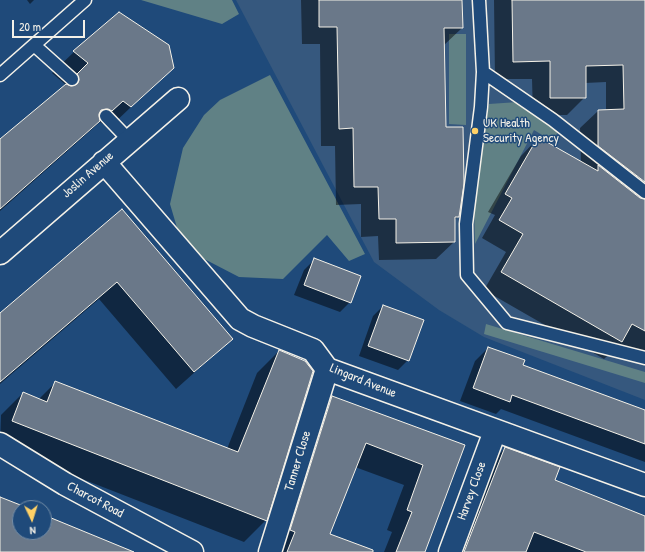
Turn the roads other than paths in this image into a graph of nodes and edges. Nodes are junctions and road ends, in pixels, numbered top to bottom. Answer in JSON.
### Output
{"nodes":[{"id":1,"x":85,"y":0,"type":"edge"},
{"id":2,"x":479,"y":0,"type":"edge"},
{"id":3,"x":34,"y":45,"type":"junction"},
{"id":4,"x":483,"y":72,"type":"junction"},
{"id":5,"x":0,"y":75,"type":"edge"},
{"id":6,"x":72,"y":79,"type":"dead end"},
{"id":7,"x":178,"y":99,"type":"dead end"},
{"id":8,"x":106,"y":116,"type":"dead end"},
{"id":9,"x":129,"y":140,"type":"junction"},
{"id":10,"x":104,"y":162,"type":"junction"},
{"id":11,"x":645,"y":192,"type":"edge"},
{"id":12,"x":0,"y":253,"type":"edge"},
{"id":13,"x":645,"y":358,"type":"edge"},
{"id":14,"x":327,"y":369,"type":"junction"},
{"id":15,"x":495,"y":431,"type":"junction"},
{"id":16,"x":0,"y":444,"type":"edge"},
{"id":17,"x":645,"y":485,"type":"edge"},
{"id":18,"x":191,"y":552,"type":"edge"},
{"id":19,"x":270,"y":552,"type":"edge"},
{"id":20,"x":450,"y":552,"type":"edge"}],
"edges":[{"from":1,"to":3,"type":"lane"},
{"from":2,"to":4,"type":"lane"},
{"from":3,"to":5,"type":"lane"},
{"from":3,"to":6,"type":"lane"},
{"from":4,"to":11,"type":"lane"},
{"from":4,"to":13,"type":"lane"},
{"from":7,"to":9,"type":"street","name":"Joslin Avenue"},
{"from":8,"to":9,"type":"lane"},
{"from":9,"to":10,"type":"street","name":"Joslin Avenue"},
{"from":10,"to":12,"type":"street","name":"Joslin Avenue"},
{"from":10,"to":14,"type":"street","name":"Lingard Avenue"},
{"from":14,"to":15,"type":"street","name":"Lingard Avenue"},
{"from":14,"to":19,"type":"street","name":"Tanner Close"},
{"from":15,"to":17,"type":"street","name":"Lingard Avenue"},
{"from":15,"to":20,"type":"street","name":"Harvey Close"},
{"from":16,"to":18,"type":"street","name":"Charcot Road"}]}
